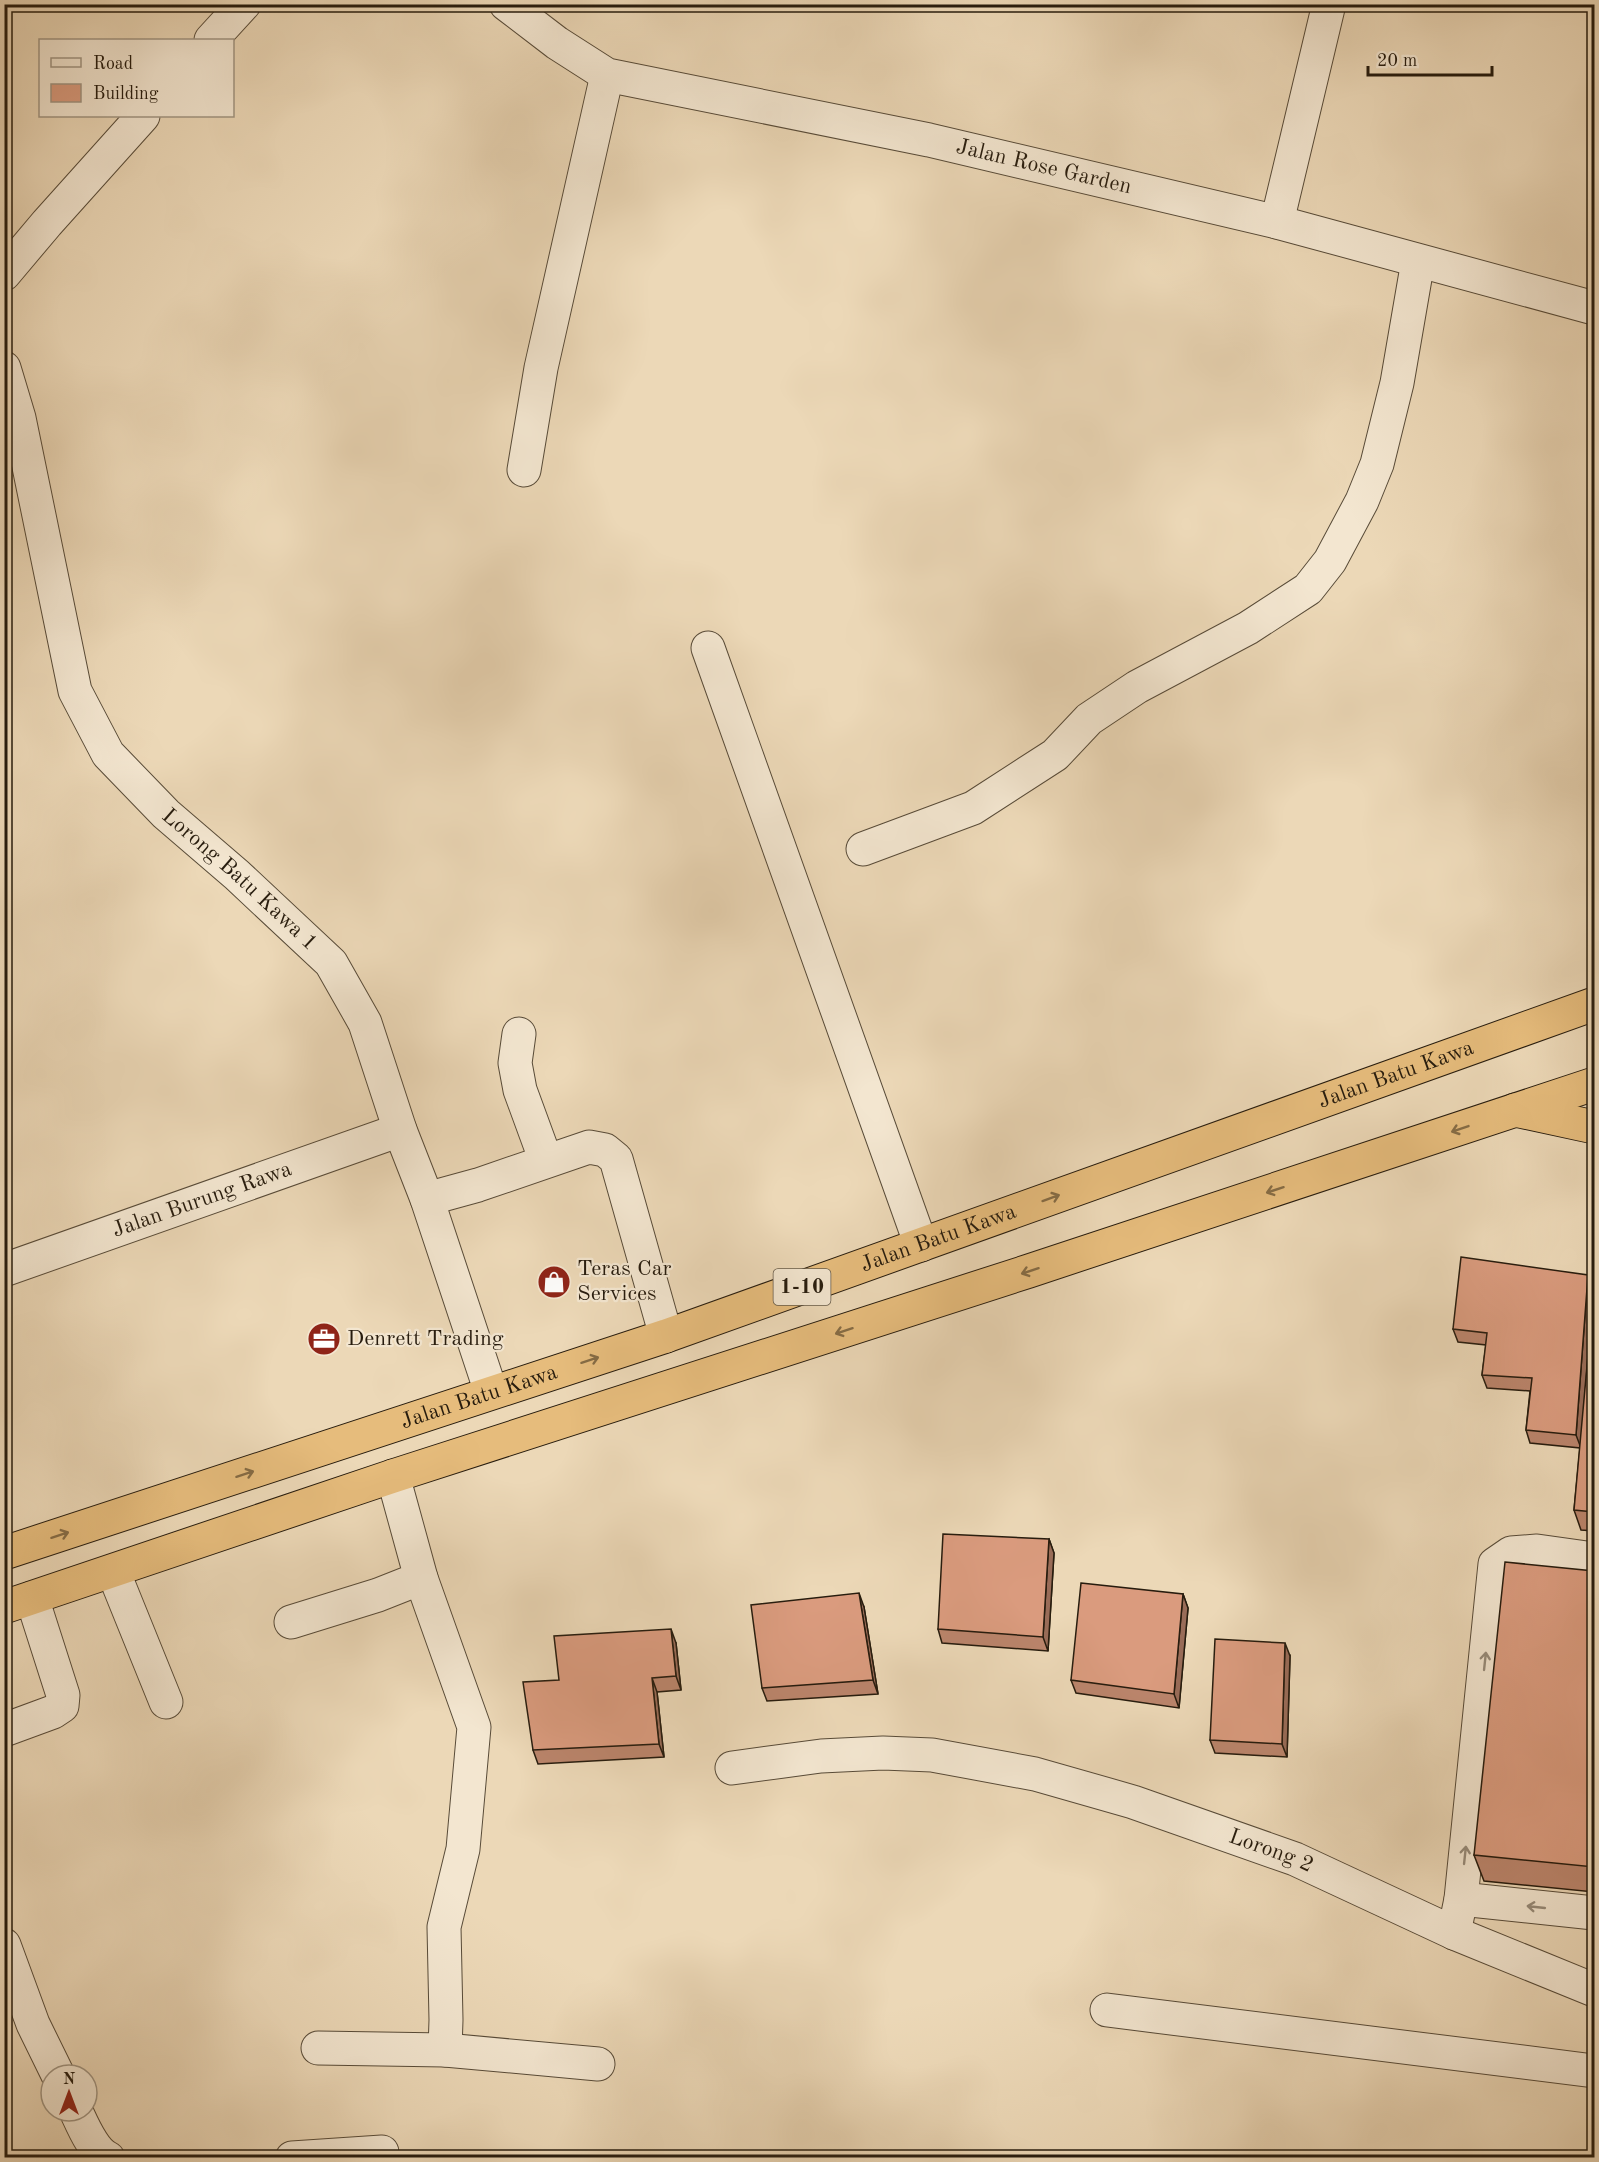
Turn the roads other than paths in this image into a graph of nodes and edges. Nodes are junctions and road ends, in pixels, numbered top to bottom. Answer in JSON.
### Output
{"nodes":[{"id":1,"x":244,"y":4,"type":"edge"},
{"id":2,"x":506,"y":4,"type":"edge"},
{"id":3,"x":1329,"y":4,"type":"edge"},
{"id":4,"x":212,"y":39,"type":"edge"},
{"id":5,"x":607,"y":75,"type":"junction"},
{"id":6,"x":142,"y":117,"type":"edge"},
{"id":7,"x":1277,"y":222,"type":"junction"},
{"id":8,"x":1418,"y":261,"type":"junction"},
{"id":9,"x":4,"y":274,"type":"edge"},
{"id":10,"x":1594,"y":308,"type":"edge"},
{"id":11,"x":4,"y":368,"type":"edge"},
{"id":12,"x":524,"y":470,"type":"dead end"},
{"id":13,"x":708,"y":648,"type":"dead end"},
{"id":14,"x":863,"y":849,"type":"dead end"},
{"id":15,"x":1594,"y":1004,"type":"edge"},
{"id":16,"x":519,"y":1034,"type":"dead end"},
{"id":17,"x":1594,"y":1084,"type":"edge"},
{"id":18,"x":1515,"y":1110,"type":"junction"},
{"id":19,"x":1594,"y":1127,"type":"edge"},
{"id":20,"x":400,"y":1130,"type":"junction"},
{"id":21,"x":546,"y":1161,"type":"junction"},
{"id":22,"x":427,"y":1200,"type":"junction"},
{"id":23,"x":921,"y":1245,"type":"junction"},
{"id":24,"x":4,"y":1270,"type":"edge"},
{"id":25,"x":666,"y":1336,"type":"junction"},
{"id":26,"x":491,"y":1392,"type":"junction"},
{"id":27,"x":393,"y":1476,"type":"junction"},
{"id":28,"x":4,"y":1553,"type":"edge"},
{"id":29,"x":1594,"y":1559,"type":"edge"},
{"id":30,"x":113,"y":1571,"type":"junction"},
{"id":31,"x":421,"y":1578,"type":"junction"},
{"id":32,"x":18,"y":1603,"type":"edge"},
{"id":33,"x":291,"y":1622,"type":"dead end"},
{"id":34,"x":166,"y":1702,"type":"dead end"},
{"id":35,"x":4,"y":1730,"type":"edge"},
{"id":36,"x":732,"y":1768,"type":"dead end"},
{"id":37,"x":1461,"y":1899,"type":"junction"},
{"id":38,"x":1594,"y":1913,"type":"edge"},
{"id":39,"x":1455,"y":1933,"type":"junction"},
{"id":40,"x":4,"y":1945,"type":"edge"},
{"id":41,"x":1594,"y":1990,"type":"edge"},
{"id":42,"x":1107,"y":2010,"type":"dead end"},
{"id":43,"x":318,"y":2048,"type":"dead end"},
{"id":44,"x":445,"y":2050,"type":"junction"},
{"id":45,"x":52,"y":2063,"type":"edge"},
{"id":46,"x":598,"y":2064,"type":"dead end"},
{"id":47,"x":1594,"y":2071,"type":"edge"},
{"id":48,"x":83,"y":2123,"type":"edge"},
{"id":49,"x":382,"y":2152,"type":"dead end"},
{"id":50,"x":108,"y":2157,"type":"edge"},
{"id":51,"x":292,"y":2157,"type":"edge"}],
"edges":[{"from":1,"to":4,"type":"street"},
{"from":2,"to":5,"type":"street","name":"Jalan Rose Garden"},
{"from":3,"to":7,"type":"street"},
{"from":5,"to":7,"type":"street","name":"Jalan Rose Garden"},
{"from":5,"to":12,"type":"street"},
{"from":6,"to":9,"type":"street"},
{"from":7,"to":8,"type":"street","name":"Jalan Rose Garden"},
{"from":8,"to":10,"type":"street","name":"Jalan Rose Garden"},
{"from":8,"to":14,"type":"street"},
{"from":11,"to":20,"type":"street","name":"Lorong Batu Kawa 1"},
{"from":13,"to":23,"type":"street"},
{"from":23,"to":15,"type":"highway","name":"Jalan Batu Kawa","number":"1-10","one_way":true},
{"from":16,"to":21,"type":"street"},
{"from":17,"to":18,"type":"highway","number":"1-10"},
{"from":18,"to":19,"type":"highway"},
{"from":18,"to":27,"type":"highway","number":"1-10","one_way":true},
{"from":20,"to":22,"type":"street","name":"Lorong Batu Kawa 1"},
{"from":20,"to":24,"type":"street","name":"Jalan Burung Rawa"},
{"from":21,"to":22,"type":"street"},
{"from":21,"to":25,"type":"street"},
{"from":22,"to":26,"type":"street","name":"Lorong Batu Kawa 1"},
{"from":23,"to":25,"type":"highway","name":"Jalan Batu Kawa","number":"1-10"},
{"from":26,"to":25,"type":"highway","name":"Jalan Batu Kawa","number":"1-10","one_way":true},
{"from":28,"to":26,"type":"highway","name":"Jalan Batu Kawa","number":"1-10","one_way":true},
{"from":27,"to":30,"type":"highway","number":"1-10"},
{"from":27,"to":31,"type":"street"},
{"from":37,"to":29,"type":"street","one_way":true},
{"from":30,"to":32,"type":"highway","number":"1-10"},
{"from":30,"to":34,"type":"street"},
{"from":31,"to":33,"type":"street"},
{"from":31,"to":44,"type":"street"},
{"from":32,"to":35,"type":"street"},
{"from":36,"to":39,"type":"street","name":"Lorong 2"},
{"from":38,"to":37,"type":"street","one_way":true},
{"from":37,"to":39,"type":"street"},
{"from":39,"to":41,"type":"street","name":"Lorong 2"},
{"from":40,"to":45,"type":"street"},
{"from":42,"to":47,"type":"street"},
{"from":43,"to":44,"type":"street"},
{"from":44,"to":46,"type":"street"},
{"from":48,"to":50,"type":"street"},
{"from":49,"to":51,"type":"street"}]}
